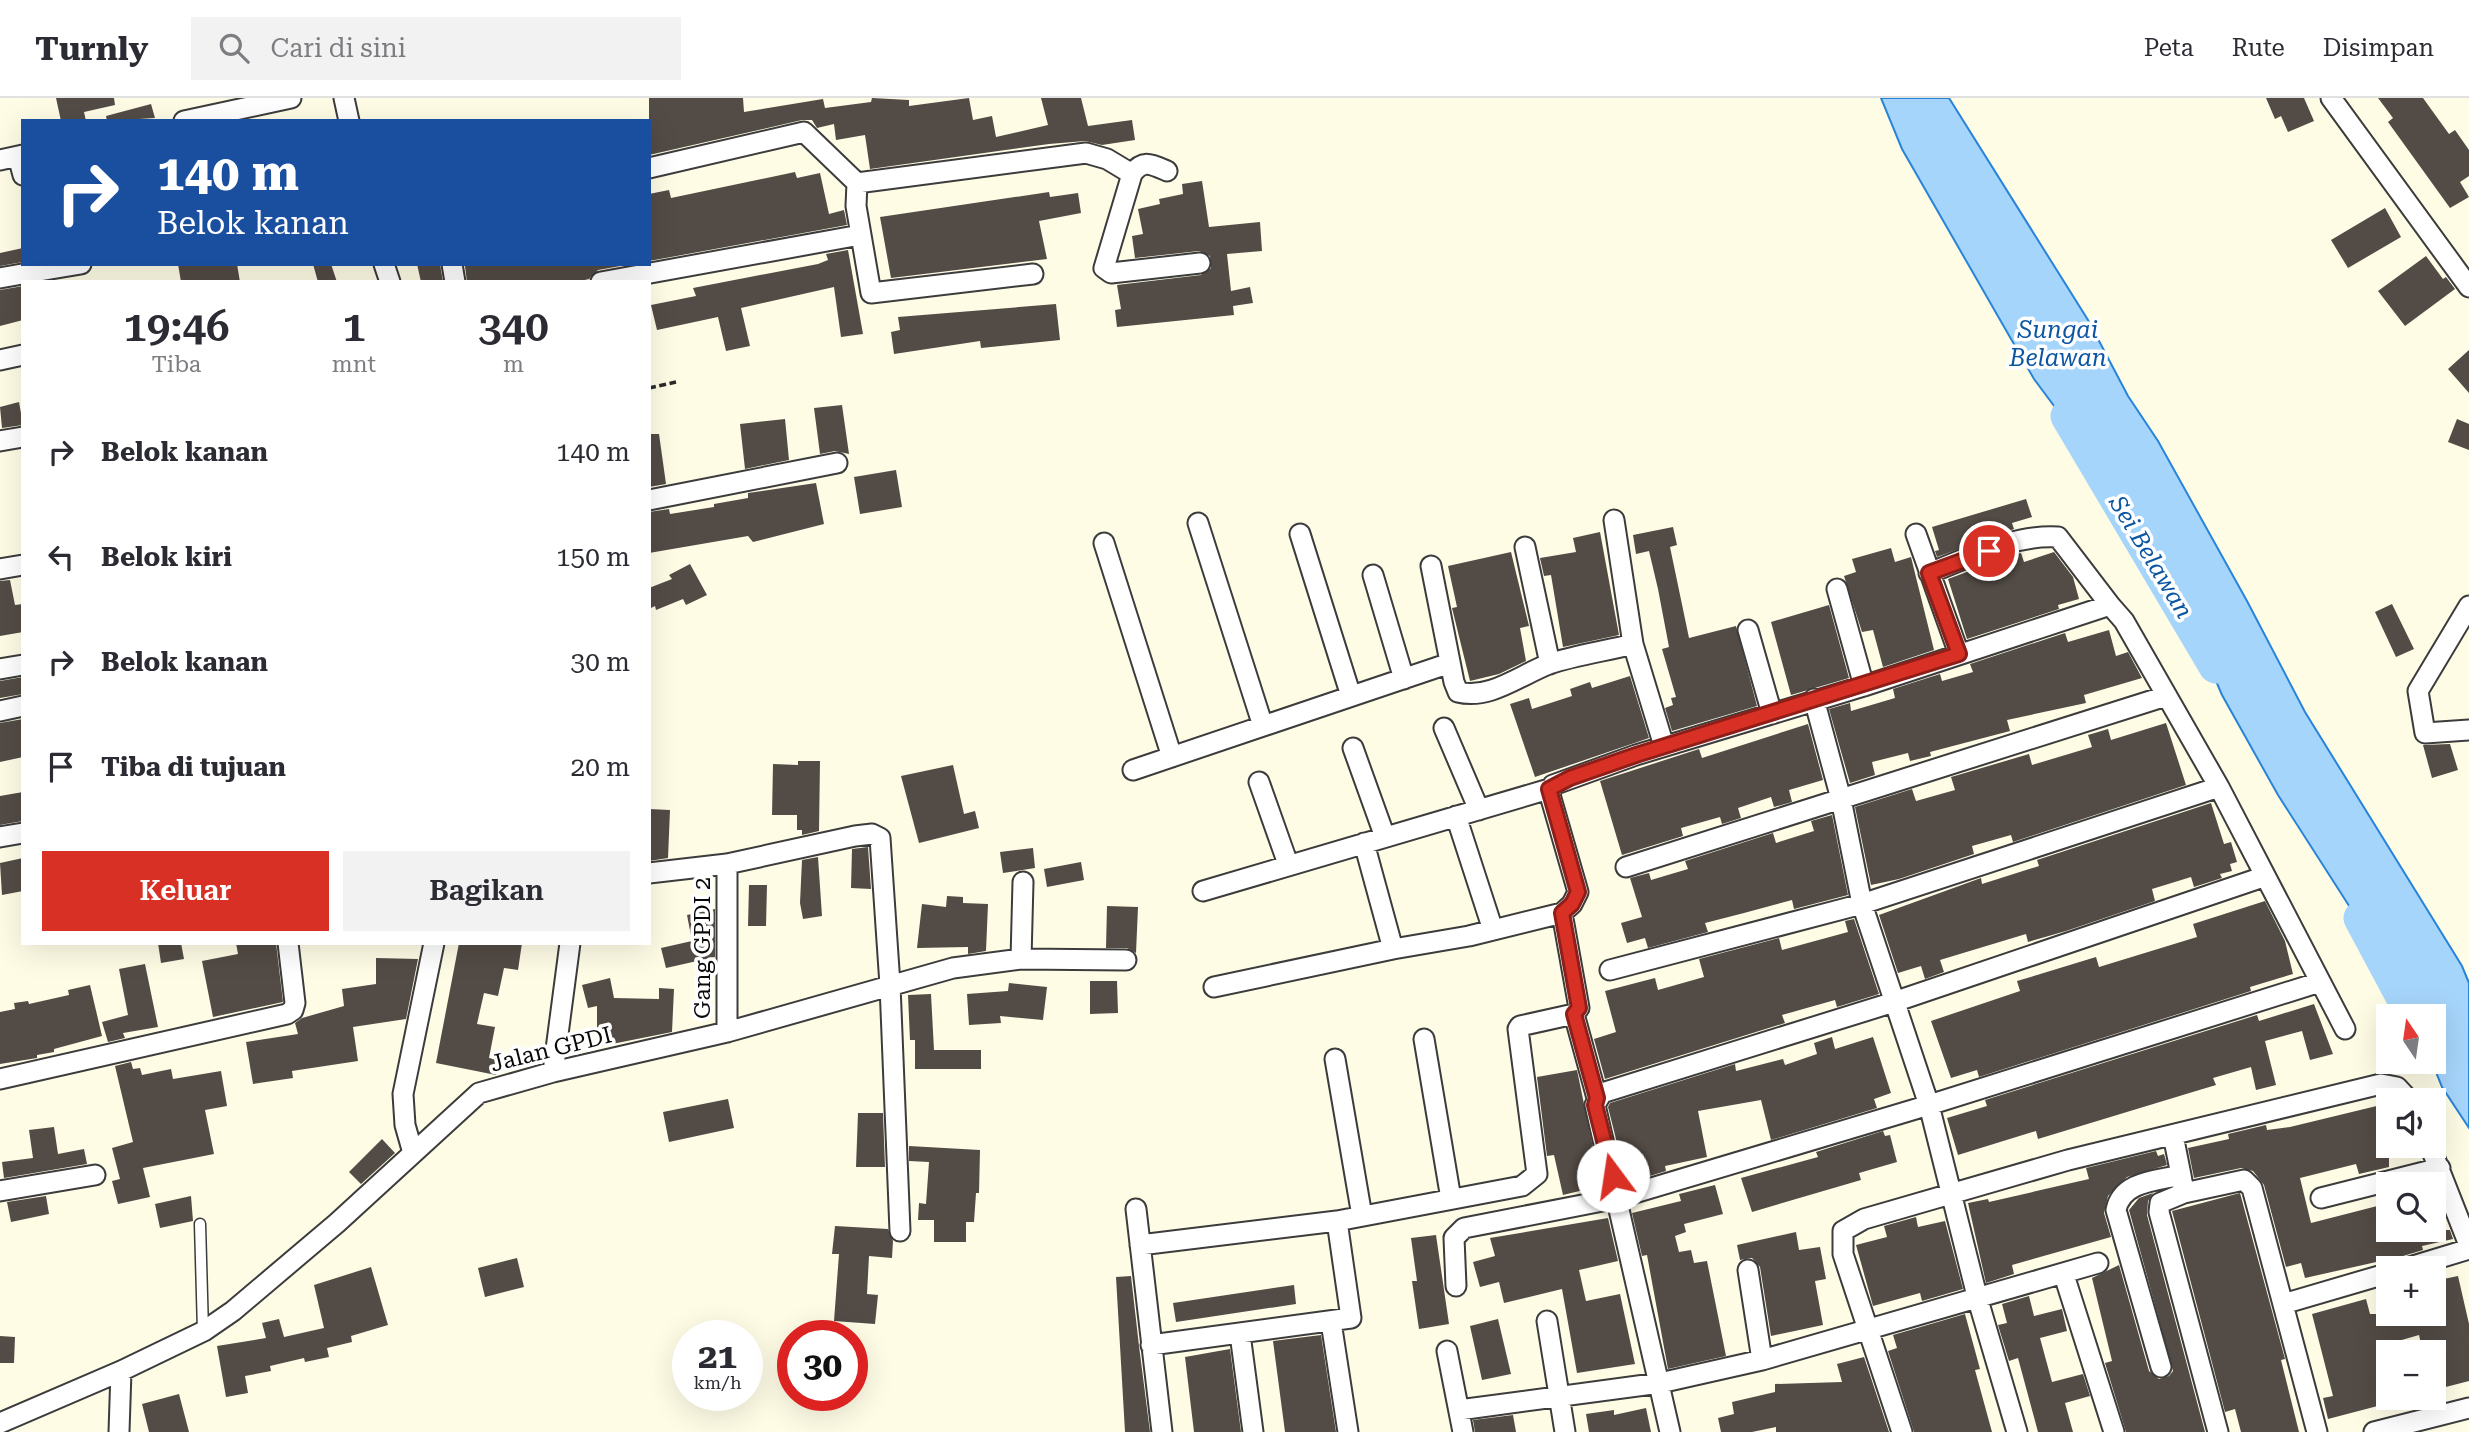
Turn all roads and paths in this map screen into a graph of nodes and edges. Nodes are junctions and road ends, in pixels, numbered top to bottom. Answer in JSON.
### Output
{"nodes":[{"id":1,"x":291,"y":98,"type":"edge"},
{"id":2,"x":344,"y":98,"type":"edge"},
{"id":3,"x":2331,"y":98,"type":"edge"},
{"id":4,"x":193,"y":119,"type":"edge"},
{"id":5,"x":349,"y":119,"type":"edge"},
{"id":6,"x":1121,"y":167,"type":"junction"},
{"id":7,"x":651,"y":168,"type":"edge"},
{"id":8,"x":1167,"y":171,"type":"dead end"},
{"id":9,"x":857,"y":183,"type":"junction"},
{"id":10,"x":860,"y":235,"type":"junction"},
{"id":11,"x":1200,"y":263,"type":"dead end"},
{"id":12,"x":44,"y":267,"type":"edge"},
{"id":13,"x":1033,"y":274,"type":"dead end"},
{"id":14,"x":0,"y":278,"type":"edge"},
{"id":15,"x":612,"y":280,"type":"edge"},
{"id":16,"x":2469,"y":287,"type":"edge"},
{"id":17,"x":21,"y":355,"type":"edge"},
{"id":18,"x":0,"y":360,"type":"edge"},
{"id":19,"x":676,"y":382,"type":"dead end"},
{"id":20,"x":651,"y":388,"type":"edge"},
{"id":21,"x":21,"y":437,"type":"edge"},
{"id":22,"x":0,"y":441,"type":"edge"},
{"id":23,"x":837,"y":463,"type":"dead end"},
{"id":24,"x":651,"y":500,"type":"edge"},
{"id":25,"x":1614,"y":520,"type":"dead end"},
{"id":26,"x":1198,"y":523,"type":"dead end"},
{"id":27,"x":1300,"y":534,"type":"dead end"},
{"id":28,"x":1916,"y":534,"type":"dead end"},
{"id":29,"x":1104,"y":543,"type":"dead end"},
{"id":30,"x":1525,"y":547,"type":"dead end"},
{"id":31,"x":21,"y":565,"type":"edge"},
{"id":32,"x":1431,"y":566,"type":"dead end"},
{"id":33,"x":0,"y":569,"type":"edge"},
{"id":34,"x":1929,"y":573,"type":"junction"},
{"id":35,"x":1373,"y":575,"type":"dead end"},
{"id":36,"x":1837,"y":589,"type":"dead end"},
{"id":37,"x":2110,"y":605,"type":"junction"},
{"id":38,"x":2469,"y":606,"type":"edge"},
{"id":39,"x":1748,"y":630,"type":"dead end"},
{"id":40,"x":1633,"y":644,"type":"junction"},
{"id":41,"x":1959,"y":654,"type":"junction"},
{"id":42,"x":1450,"y":663,"type":"junction"},
{"id":43,"x":1550,"y":664,"type":"junction"},
{"id":44,"x":21,"y":665,"type":"edge"},
{"id":45,"x":0,"y":669,"type":"edge"},
{"id":46,"x":1404,"y":679,"type":"junction"},
{"id":47,"x":1864,"y":686,"type":"junction"},
{"id":48,"x":1351,"y":696,"type":"junction"},
{"id":49,"x":2166,"y":696,"type":"junction"},
{"id":50,"x":1814,"y":699,"type":"junction"},
{"id":51,"x":21,"y":706,"type":"edge"},
{"id":52,"x":0,"y":711,"type":"edge"},
{"id":53,"x":1772,"y":714,"type":"junction"},
{"id":54,"x":1263,"y":726,"type":"junction"},
{"id":55,"x":1444,"y":728,"type":"dead end"},
{"id":56,"x":2469,"y":730,"type":"edge"},
{"id":57,"x":1664,"y":746,"type":"junction"},
{"id":58,"x":1353,"y":748,"type":"dead end"},
{"id":59,"x":1172,"y":757,"type":"junction"},
{"id":60,"x":1133,"y":770,"type":"dead end"},
{"id":61,"x":1259,"y":782,"type":"dead end"},
{"id":62,"x":2219,"y":787,"type":"junction"},
{"id":63,"x":1549,"y":789,"type":"junction"},
{"id":64,"x":1841,"y":799,"type":"junction"},
{"id":65,"x":1479,"y":810,"type":"junction"},
{"id":66,"x":1457,"y":817,"type":"junction"},
{"id":67,"x":21,"y":833,"type":"edge"},
{"id":68,"x":1385,"y":837,"type":"junction"},
{"id":69,"x":0,"y":838,"type":"edge"},
{"id":70,"x":1364,"y":843,"type":"junction"},
{"id":71,"x":727,"y":864,"type":"junction"},
{"id":72,"x":1288,"y":864,"type":"junction"},
{"id":73,"x":1626,"y":867,"type":"dead end"},
{"id":74,"x":651,"y":873,"type":"edge"},
{"id":75,"x":2263,"y":877,"type":"junction"},
{"id":76,"x":1023,"y":882,"type":"dead end"},
{"id":77,"x":1203,"y":891,"type":"dead end"},
{"id":78,"x":1862,"y":904,"type":"junction"},
{"id":79,"x":1562,"y":913,"type":"junction"},
{"id":80,"x":1493,"y":930,"type":"junction"},
{"id":81,"x":288,"y":945,"type":"edge"},
{"id":82,"x":434,"y":945,"type":"edge"},
{"id":83,"x":570,"y":945,"type":"edge"},
{"id":84,"x":1393,"y":949,"type":"junction"},
{"id":85,"x":1021,"y":959,"type":"junction"},
{"id":86,"x":1126,"y":960,"type":"dead end"},
{"id":87,"x":1611,"y":970,"type":"dead end"},
{"id":88,"x":2320,"y":982,"type":"junction"},
{"id":89,"x":890,"y":985,"type":"junction"},
{"id":90,"x":1214,"y":987,"type":"dead end"},
{"id":91,"x":1894,"y":1002,"type":"junction"},
{"id":92,"x":1574,"y":1014,"type":"junction"},
{"id":93,"x":2345,"y":1029,"type":"dead end"},
{"id":94,"x":727,"y":1031,"type":"junction"},
{"id":95,"x":1424,"y":1039,"type":"dead end"},
{"id":96,"x":1335,"y":1059,"type":"dead end"},
{"id":97,"x":553,"y":1072,"type":"junction"},
{"id":98,"x":0,"y":1079,"type":"edge"},
{"id":99,"x":2398,"y":1088,"type":"edge"},
{"id":100,"x":1597,"y":1098,"type":"junction"},
{"id":101,"x":1929,"y":1105,"type":"junction"},
{"id":102,"x":2173,"y":1135,"type":"junction"},
{"id":103,"x":413,"y":1153,"type":"junction"},
{"id":104,"x":2435,"y":1158,"type":"edge"},
{"id":105,"x":2440,"y":1168,"type":"junction"},
{"id":106,"x":95,"y":1175,"type":"dead end"},
{"id":107,"x":2183,"y":1184,"type":"junction"},
{"id":108,"x":0,"y":1191,"type":"edge"},
{"id":109,"x":1950,"y":1193,"type":"junction"},
{"id":110,"x":1618,"y":1198,"type":"junction"},
{"id":111,"x":2321,"y":1198,"type":"dead end"},
{"id":112,"x":1451,"y":1199,"type":"junction"},
{"id":113,"x":1136,"y":1209,"type":"dead end"},
{"id":114,"x":1362,"y":1216,"type":"junction"},
{"id":115,"x":1337,"y":1221,"type":"junction"},
{"id":116,"x":200,"y":1224,"type":"dead end"},
{"id":117,"x":900,"y":1231,"type":"dead end"},
{"id":118,"x":1140,"y":1245,"type":"junction"},
{"id":119,"x":2469,"y":1247,"type":"edge"},
{"id":120,"x":2442,"y":1256,"type":"edge"},
{"id":121,"x":2098,"y":1263,"type":"dead end"},
{"id":122,"x":1748,"y":1270,"type":"dead end"},
{"id":123,"x":2064,"y":1275,"type":"junction"},
{"id":124,"x":2376,"y":1277,"type":"edge"},
{"id":125,"x":1457,"y":1286,"type":"dead end"},
{"id":126,"x":1978,"y":1300,"type":"junction"},
{"id":127,"x":2283,"y":1304,"type":"junction"},
{"id":128,"x":1547,"y":1321,"type":"dead end"},
{"id":129,"x":1331,"y":1322,"type":"junction"},
{"id":130,"x":1869,"y":1327,"type":"junction"},
{"id":131,"x":204,"y":1331,"type":"junction"},
{"id":132,"x":1240,"y":1334,"type":"junction"},
{"id":133,"x":1151,"y":1345,"type":"junction"},
{"id":134,"x":1447,"y":1351,"type":"dead end"},
{"id":135,"x":1762,"y":1360,"type":"junction"},
{"id":136,"x":2161,"y":1367,"type":"dead end"},
{"id":137,"x":121,"y":1371,"type":"junction"},
{"id":138,"x":1660,"y":1383,"type":"junction"},
{"id":139,"x":1558,"y":1398,"type":"junction"},
{"id":140,"x":2469,"y":1408,"type":"edge"},
{"id":141,"x":1459,"y":1410,"type":"junction"},
{"id":142,"x":0,"y":1423,"type":"edge"},
{"id":143,"x":118,"y":1432,"type":"edge"},
{"id":144,"x":1162,"y":1432,"type":"edge"},
{"id":145,"x":1253,"y":1432,"type":"edge"},
{"id":146,"x":1348,"y":1432,"type":"edge"},
{"id":147,"x":1463,"y":1432,"type":"edge"},
{"id":148,"x":1565,"y":1432,"type":"edge"},
{"id":149,"x":1670,"y":1432,"type":"edge"},
{"id":150,"x":1902,"y":1432,"type":"edge"},
{"id":151,"x":2017,"y":1432,"type":"edge"},
{"id":152,"x":2114,"y":1432,"type":"edge"},
{"id":153,"x":2218,"y":1432,"type":"edge"},
{"id":154,"x":2318,"y":1432,"type":"edge"},
{"id":155,"x":2374,"y":1432,"type":"edge"}],
"edges":[{"from":1,"to":4,"type":"street"},
{"from":2,"to":5,"type":"street"},
{"from":3,"to":16,"type":"street"},
{"from":6,"to":8,"type":"street"},
{"from":6,"to":9,"type":"street"},
{"from":6,"to":11,"type":"street"},
{"from":7,"to":9,"type":"street"},
{"from":9,"to":10,"type":"street"},
{"from":10,"to":13,"type":"street"},
{"from":10,"to":15,"type":"street"},
{"from":12,"to":14,"type":"street"},
{"from":17,"to":18,"type":"street"},
{"from":19,"to":20,"type":"path"},
{"from":21,"to":22,"type":"street"},
{"from":23,"to":24,"type":"street"},
{"from":25,"to":40,"type":"street"},
{"from":26,"to":54,"type":"street"},
{"from":27,"to":48,"type":"street"},
{"from":28,"to":34,"type":"street"},
{"from":29,"to":59,"type":"street"},
{"from":30,"to":43,"type":"street"},
{"from":31,"to":33,"type":"street"},
{"from":32,"to":42,"type":"street"},
{"from":34,"to":37,"type":"street"},
{"from":34,"to":41,"type":"street"},
{"from":35,"to":46,"type":"street"},
{"from":36,"to":47,"type":"street"},
{"from":37,"to":41,"type":"street"},
{"from":37,"to":49,"type":"street"},
{"from":38,"to":56,"type":"street"},
{"from":39,"to":53,"type":"street"},
{"from":40,"to":43,"type":"street"},
{"from":40,"to":57,"type":"street"},
{"from":41,"to":47,"type":"street"},
{"from":42,"to":43,"type":"street"},
{"from":42,"to":46,"type":"street"},
{"from":44,"to":45,"type":"street"},
{"from":46,"to":48,"type":"street"},
{"from":47,"to":50,"type":"street"},
{"from":48,"to":54,"type":"street"},
{"from":49,"to":62,"type":"street"},
{"from":49,"to":64,"type":"street"},
{"from":50,"to":53,"type":"street"},
{"from":50,"to":64,"type":"street"},
{"from":51,"to":52,"type":"street"},
{"from":53,"to":57,"type":"street"},
{"from":54,"to":59,"type":"street"},
{"from":55,"to":65,"type":"street"},
{"from":57,"to":63,"type":"street"},
{"from":58,"to":68,"type":"street"},
{"from":59,"to":60,"type":"street"},
{"from":61,"to":72,"type":"street"},
{"from":62,"to":75,"type":"street"},
{"from":62,"to":78,"type":"street"},
{"from":63,"to":65,"type":"street"},
{"from":63,"to":79,"type":"street"},
{"from":64,"to":73,"type":"street"},
{"from":64,"to":78,"type":"street"},
{"from":65,"to":66,"type":"street"},
{"from":66,"to":68,"type":"street"},
{"from":66,"to":80,"type":"street"},
{"from":67,"to":69,"type":"street"},
{"from":68,"to":70,"type":"street"},
{"from":70,"to":72,"type":"street"},
{"from":70,"to":84,"type":"street"},
{"from":71,"to":74,"type":"street"},
{"from":71,"to":89,"type":"street"},
{"from":71,"to":94,"type":"street","name":"Gang GPDI 2"},
{"from":72,"to":77,"type":"street"},
{"from":75,"to":88,"type":"street"},
{"from":75,"to":91,"type":"street"},
{"from":76,"to":85,"type":"street"},
{"from":78,"to":87,"type":"street"},
{"from":78,"to":91,"type":"street"},
{"from":79,"to":80,"type":"street"},
{"from":79,"to":92,"type":"street"},
{"from":80,"to":84,"type":"street"},
{"from":81,"to":98,"type":"street"},
{"from":82,"to":103,"type":"street"},
{"from":83,"to":97,"type":"street"},
{"from":84,"to":90,"type":"street"},
{"from":85,"to":86,"type":"street","name":"Jalan GPDI"},
{"from":85,"to":89,"type":"street","name":"Jalan GPDI"},
{"from":88,"to":93,"type":"street"},
{"from":88,"to":101,"type":"street"},
{"from":89,"to":94,"type":"street","name":"Jalan GPDI"},
{"from":89,"to":117,"type":"street"},
{"from":91,"to":100,"type":"street"},
{"from":91,"to":101,"type":"street"},
{"from":92,"to":100,"type":"street"},
{"from":92,"to":112,"type":"street"},
{"from":94,"to":97,"type":"street","name":"Jalan GPDI"},
{"from":95,"to":112,"type":"street"},
{"from":96,"to":114,"type":"street"},
{"from":97,"to":103,"type":"street","name":"Jalan GPDI"},
{"from":99,"to":102,"type":"street"},
{"from":100,"to":110,"type":"street"},
{"from":101,"to":109,"type":"street"},
{"from":101,"to":110,"type":"street"},
{"from":102,"to":107,"type":"street"},
{"from":102,"to":109,"type":"street"},
{"from":103,"to":131,"type":"street","name":"Jalan GPDI"},
{"from":104,"to":105,"type":"street"},
{"from":105,"to":111,"type":"street"},
{"from":105,"to":119,"type":"street"},
{"from":106,"to":108,"type":"street"},
{"from":107,"to":127,"type":"street"},
{"from":107,"to":136,"type":"street"},
{"from":107,"to":153,"type":"street"},
{"from":109,"to":126,"type":"street"},
{"from":109,"to":130,"type":"street"},
{"from":110,"to":125,"type":"street"},
{"from":110,"to":138,"type":"street"},
{"from":112,"to":114,"type":"street"},
{"from":113,"to":118,"type":"street"},
{"from":114,"to":115,"type":"street"},
{"from":115,"to":118,"type":"street"},
{"from":115,"to":129,"type":"street"},
{"from":116,"to":131,"type":"lane"},
{"from":118,"to":133,"type":"street"},
{"from":119,"to":120,"type":"street"},
{"from":121,"to":123,"type":"street"},
{"from":122,"to":135,"type":"street"},
{"from":123,"to":126,"type":"street"},
{"from":123,"to":152,"type":"street"},
{"from":124,"to":127,"type":"street"},
{"from":126,"to":130,"type":"street"},
{"from":126,"to":151,"type":"street"},
{"from":127,"to":154,"type":"street"},
{"from":128,"to":139,"type":"street"},
{"from":129,"to":132,"type":"street"},
{"from":129,"to":146,"type":"street"},
{"from":130,"to":135,"type":"street"},
{"from":130,"to":150,"type":"street"},
{"from":131,"to":137,"type":"street","name":"Jalan GPDI"},
{"from":132,"to":133,"type":"street"},
{"from":132,"to":145,"type":"street"},
{"from":133,"to":144,"type":"street"},
{"from":134,"to":141,"type":"street"},
{"from":135,"to":138,"type":"street"},
{"from":137,"to":142,"type":"street","name":"Jalan GPDI"},
{"from":137,"to":143,"type":"street"},
{"from":138,"to":139,"type":"street"},
{"from":138,"to":149,"type":"street"},
{"from":139,"to":141,"type":"street"},
{"from":139,"to":148,"type":"street"},
{"from":140,"to":155,"type":"street"},
{"from":141,"to":147,"type":"street"}]}
